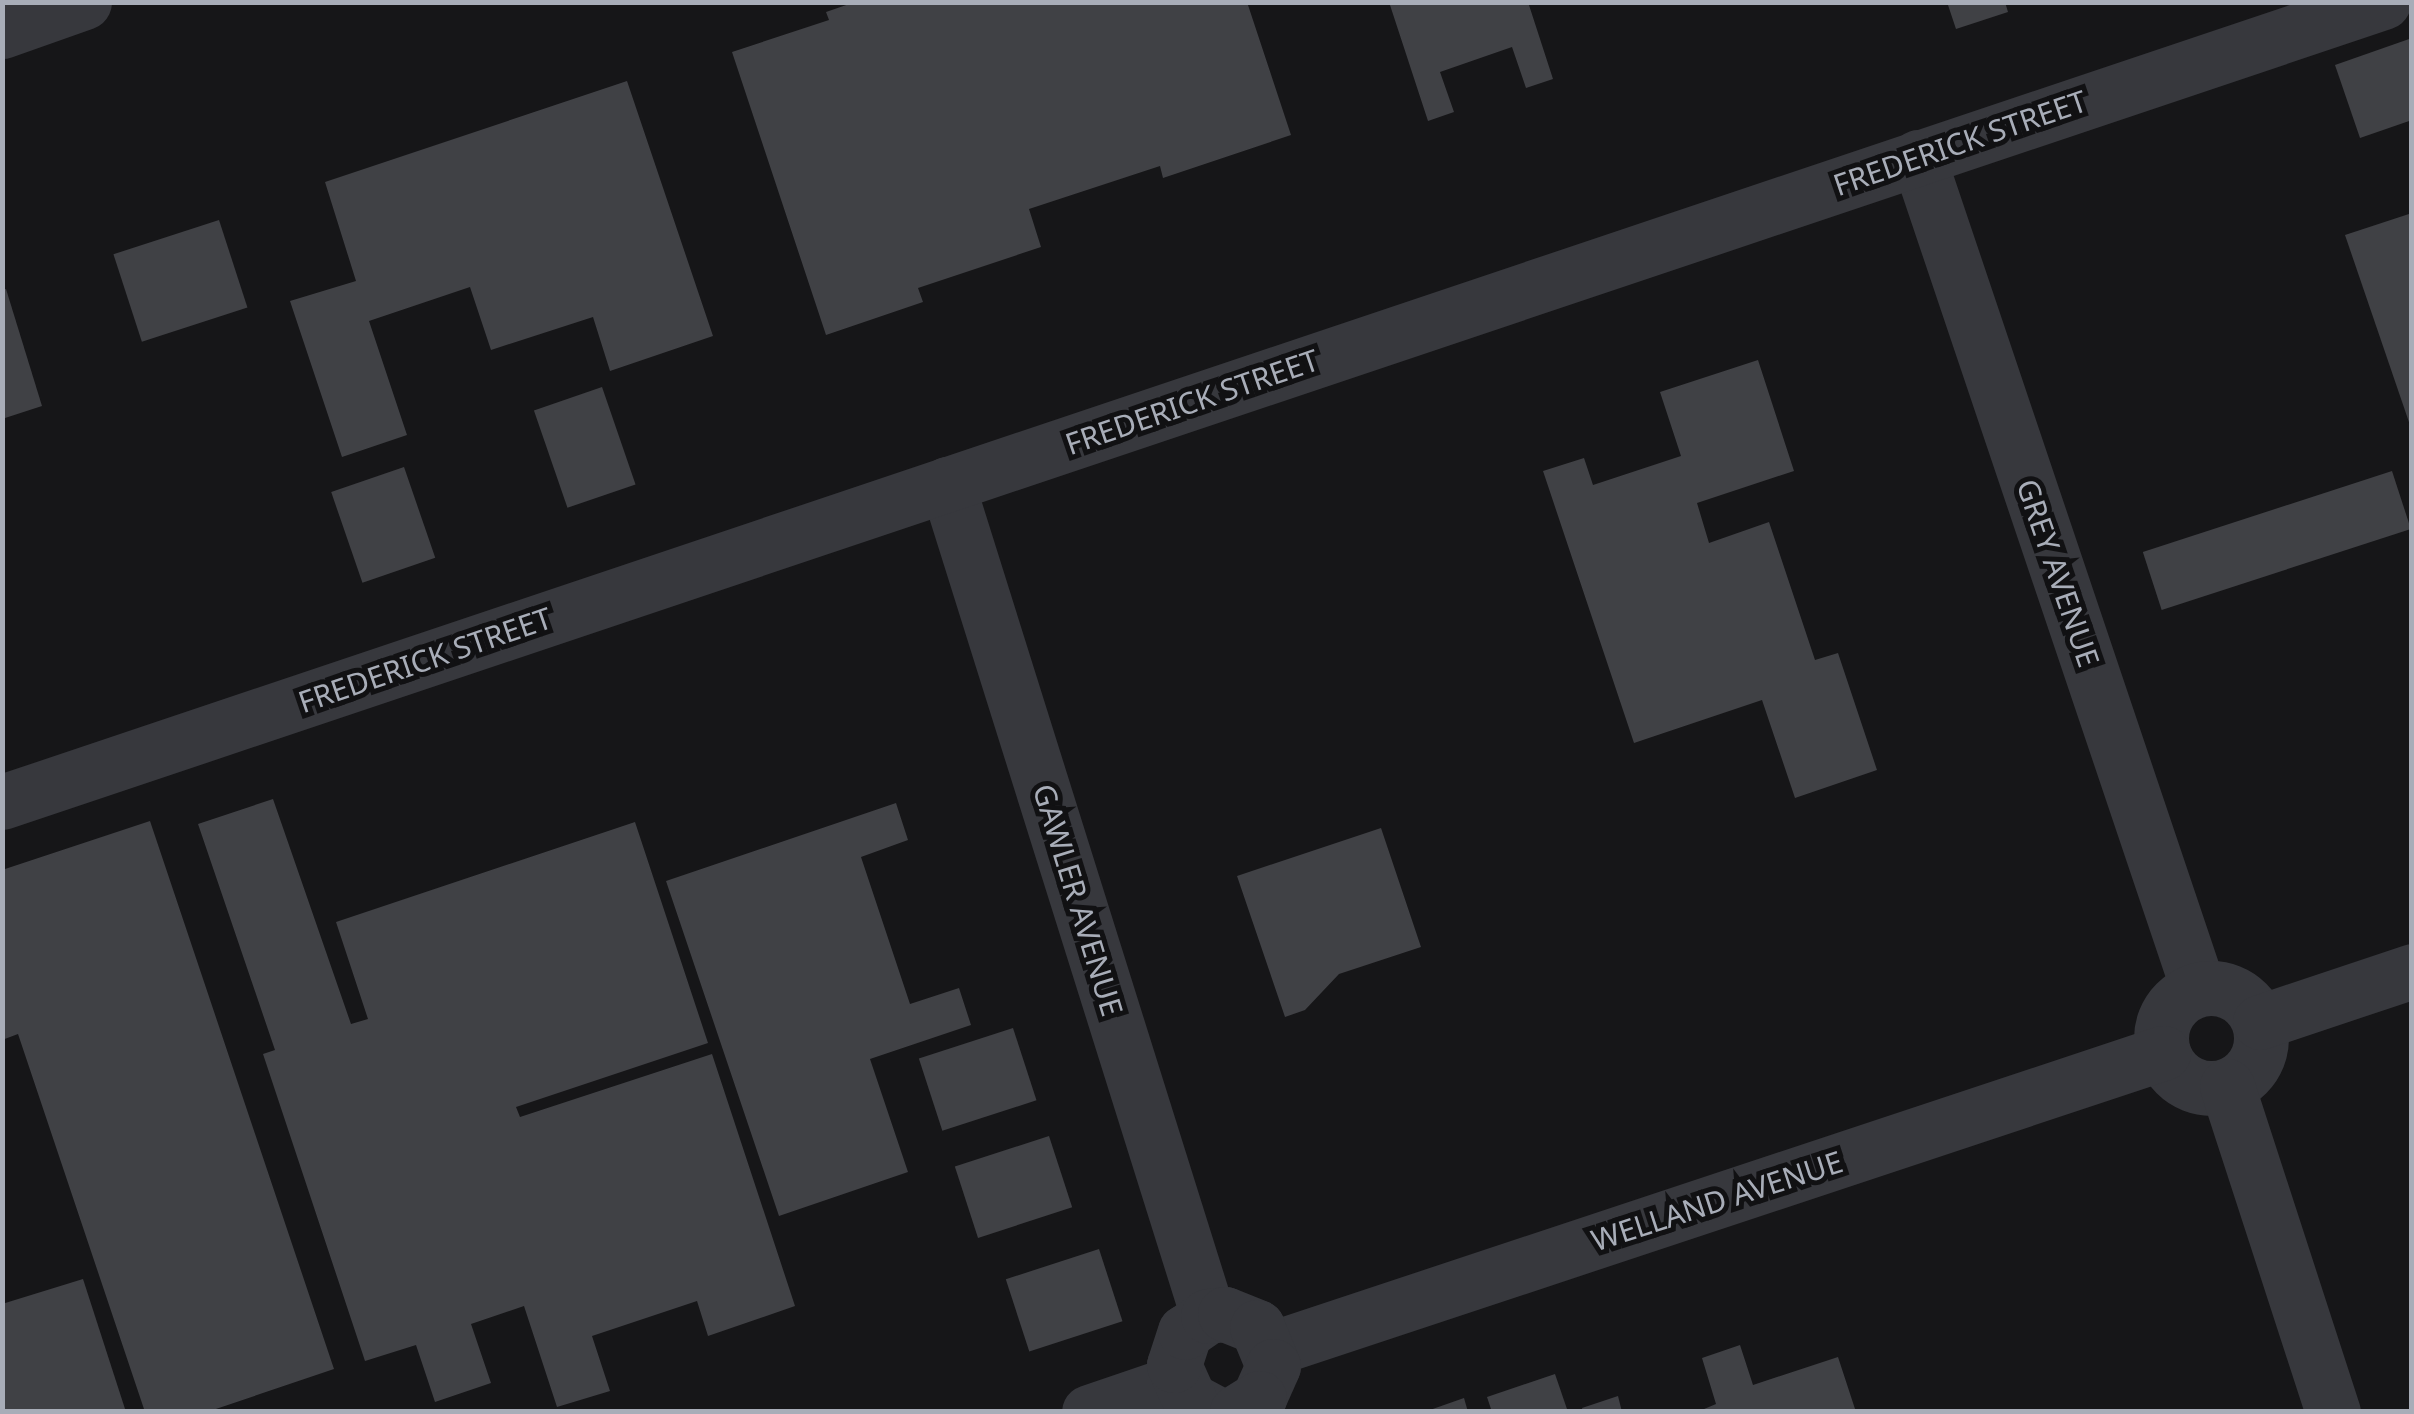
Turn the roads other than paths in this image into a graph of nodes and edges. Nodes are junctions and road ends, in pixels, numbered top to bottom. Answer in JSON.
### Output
{"nodes":[{"id":1,"x":84,"y":2,"type":"edge"},
{"id":2,"x":2382,"y":2,"type":"edge"},
{"id":3,"x":2,"y":31,"type":"edge"},
{"id":4,"x":1918,"y":158,"type":"junction"},
{"id":5,"x":947,"y":484,"type":"junction"},
{"id":6,"x":2,"y":802,"type":"edge"},
{"id":7,"x":2412,"y":970,"type":"edge"},
{"id":8,"x":2198,"y":988,"type":"junction"},
{"id":9,"x":2260,"y":1022,"type":"junction"},
{"id":10,"x":2162,"y":1052,"type":"junction"},
{"id":11,"x":2228,"y":1086,"type":"junction"},
{"id":12,"x":1208,"y":1316,"type":"junction"},
{"id":13,"x":1271,"y":1350,"type":"junction"},
{"id":14,"x":1195,"y":1397,"type":"edge"},
{"id":15,"x":1089,"y":1412,"type":"edge"},
{"id":16,"x":1237,"y":1412,"type":"edge"},
{"id":17,"x":2333,"y":1412,"type":"edge"}],
"edges":[{"from":1,"to":3,"type":"street"},
{"from":2,"to":4,"type":"street","name":"FREDERICK STREET"},
{"from":4,"to":5,"type":"street","name":"FREDERICK STREET"},
{"from":4,"to":8,"type":"street","name":"GREY AVENUE"},
{"from":5,"to":6,"type":"street","name":"FREDERICK STREET"},
{"from":5,"to":12,"type":"street","name":"GAWLER AVENUE"},
{"from":7,"to":9,"type":"street"},
{"from":8,"to":9,"type":"street"},
{"from":8,"to":10,"type":"street"},
{"from":9,"to":11,"type":"street"},
{"from":10,"to":11,"type":"street"},
{"from":10,"to":13,"type":"street","name":"WELLAND AVENUE"},
{"from":11,"to":17,"type":"street"},
{"from":12,"to":13,"type":"street"},
{"from":12,"to":14,"type":"street"},
{"from":13,"to":16,"type":"street"},
{"from":14,"to":15,"type":"street"}]}
